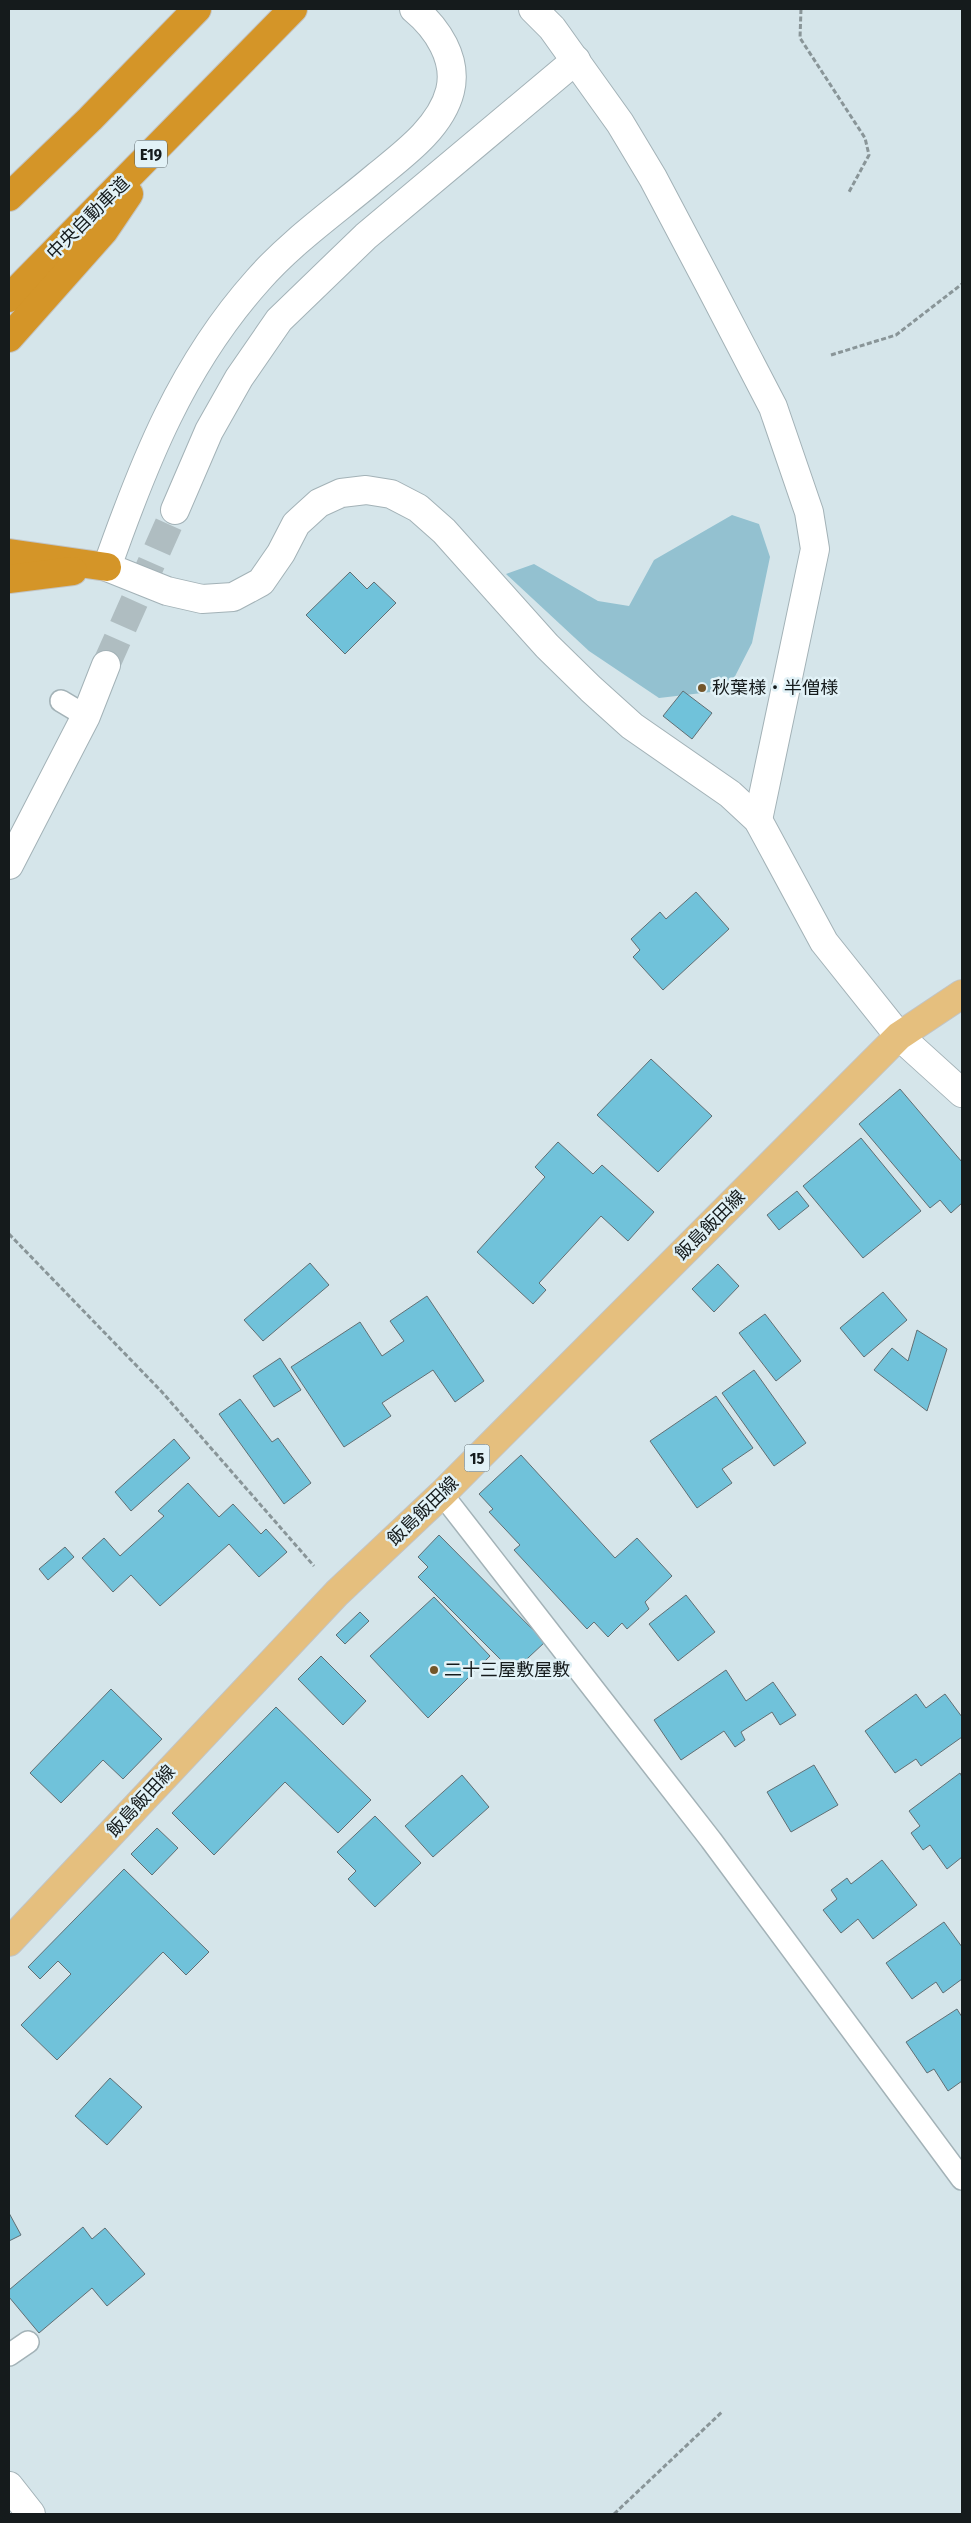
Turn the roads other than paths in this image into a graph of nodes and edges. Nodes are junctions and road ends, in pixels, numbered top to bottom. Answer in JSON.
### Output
{"nodes":[{"id":1,"x":197,"y":9,"type":"edge"},
{"id":2,"x":293,"y":9,"type":"edge"},
{"id":3,"x":533,"y":9,"type":"edge"},
{"id":4,"x":417,"y":11,"type":"edge"},
{"id":5,"x":576,"y":60,"type":"junction"},
{"id":6,"x":90,"y":119,"type":"junction"},
{"id":7,"x":170,"y":136,"type":"junction"},
{"id":8,"x":9,"y":187,"type":"edge"},
{"id":9,"x":9,"y":197,"type":"edge"},
{"id":10,"x":9,"y":298,"type":"edge"},
{"id":11,"x":9,"y":338,"type":"edge"},
{"id":12,"x":176,"y":510,"type":"tunnel mouth"},
{"id":13,"x":9,"y":553,"type":"edge"},
{"id":14,"x":107,"y":567,"type":"junction"},
{"id":15,"x":9,"y":579,"type":"edge"},
{"id":16,"x":106,"y":665,"type":"tunnel mouth"},
{"id":17,"x":61,"y":701,"type":"dead end"},
{"id":18,"x":86,"y":716,"type":"junction"},
{"id":19,"x":758,"y":820,"type":"junction"},
{"id":20,"x":9,"y":865,"type":"edge"},
{"id":21,"x":962,"y":994,"type":"edge"},
{"id":22,"x":899,"y":1036,"type":"junction"},
{"id":23,"x":962,"y":1093,"type":"edge"},
{"id":24,"x":442,"y":1494,"type":"junction"},
{"id":25,"x":9,"y":1942,"type":"edge"},
{"id":26,"x":962,"y":2179,"type":"edge"},
{"id":27,"x":28,"y":2342,"type":"dead end"},
{"id":28,"x":9,"y":2355,"type":"edge"},
{"id":29,"x":9,"y":2486,"type":"edge"},
{"id":30,"x":30,"y":2514,"type":"edge"}],
"edges":[{"from":1,"to":6,"type":"highway"},
{"from":2,"to":7,"type":"highway","name":"中央自動車道","number":"E19"},
{"from":3,"to":5,"type":"street"},
{"from":4,"to":14,"type":"street"},
{"from":5,"to":12,"type":"street"},
{"from":5,"to":19,"type":"street"},
{"from":6,"to":8,"type":"highway"},
{"from":6,"to":9,"type":"highway"},
{"from":7,"to":10,"type":"highway","name":"中央自動車道","number":"E19"},
{"from":7,"to":11,"type":"highway"},
{"from":13,"to":14,"type":"highway"},
{"from":14,"to":15,"type":"highway"},
{"from":14,"to":19,"type":"street"},
{"from":16,"to":18,"type":"street"},
{"from":17,"to":18,"type":"lane"},
{"from":18,"to":20,"type":"street"},
{"from":19,"to":22,"type":"street"},
{"from":21,"to":22,"type":"main road","name":"飯島飯田線","number":"15"},
{"from":22,"to":23,"type":"street"},
{"from":22,"to":24,"type":"main road","name":"飯島飯田線","number":"15"},
{"from":24,"to":25,"type":"main road","name":"飯島飯田線","number":"15"},
{"from":24,"to":26,"type":"lane"},
{"from":27,"to":28,"type":"lane"},
{"from":29,"to":30,"type":"street"}]}
